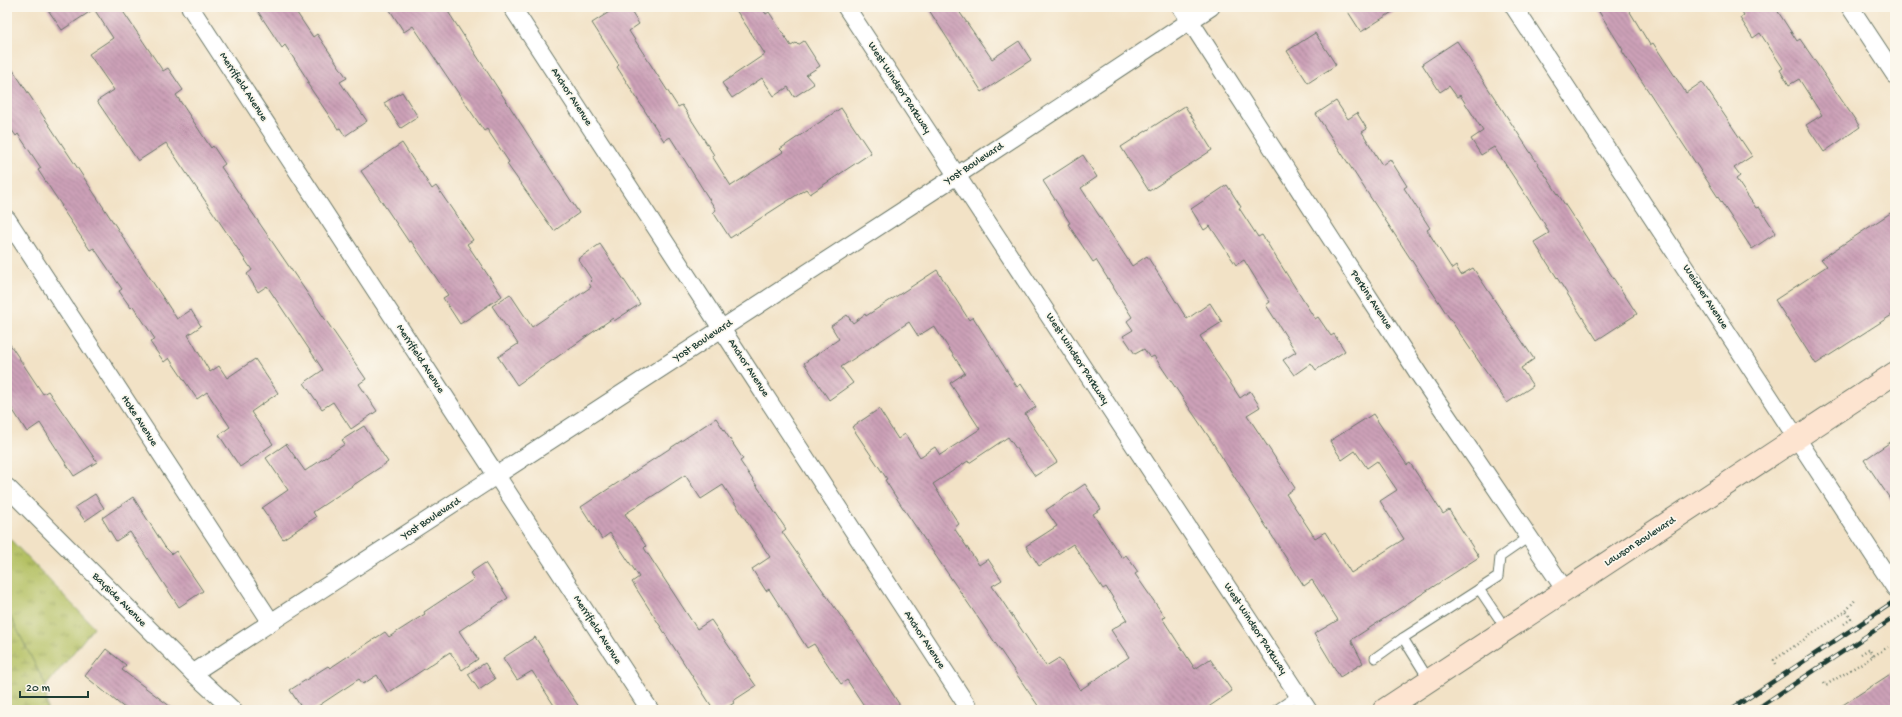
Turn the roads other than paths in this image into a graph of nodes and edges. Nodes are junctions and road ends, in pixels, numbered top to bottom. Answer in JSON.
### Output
{"nodes":[{"id":1,"x":190,"y":7,"type":"edge"},
{"id":2,"x":512,"y":7,"type":"edge"},
{"id":3,"x":846,"y":7,"type":"edge"},
{"id":4,"x":1211,"y":7,"type":"edge"},
{"id":5,"x":1514,"y":7,"type":"edge"},
{"id":6,"x":1850,"y":7,"type":"edge"},
{"id":7,"x":1185,"y":14,"type":"edge"},
{"id":8,"x":1895,"y":76,"type":"edge"},
{"id":9,"x":956,"y":176,"type":"junction"},
{"id":10,"x":7,"y":219,"type":"edge"},
{"id":11,"x":722,"y":328,"type":"junction"},
{"id":12,"x":1895,"y":372,"type":"edge"},
{"id":13,"x":1796,"y":436,"type":"junction"},
{"id":14,"x":497,"y":476,"type":"junction"},
{"id":15,"x":7,"y":487,"type":"edge"},
{"id":16,"x":1529,"y":537,"type":"junction"},
{"id":17,"x":1895,"y":588,"type":"edge"},
{"id":18,"x":1479,"y":589,"type":"junction"},
{"id":19,"x":1565,"y":590,"type":"junction"},
{"id":20,"x":271,"y":622,"type":"junction"},
{"id":21,"x":1506,"y":629,"type":"junction"},
{"id":22,"x":1403,"y":638,"type":"junction"},
{"id":23,"x":1375,"y":658,"type":"dead end"},
{"id":24,"x":193,"y":674,"type":"junction"},
{"id":25,"x":1429,"y":680,"type":"junction"},
{"id":26,"x":1298,"y":695,"type":"junction"},
{"id":27,"x":233,"y":710,"type":"edge"},
{"id":28,"x":650,"y":710,"type":"edge"},
{"id":29,"x":970,"y":710,"type":"edge"},
{"id":30,"x":1276,"y":710,"type":"edge"},
{"id":31,"x":1308,"y":710,"type":"edge"},
{"id":32,"x":1384,"y":710,"type":"edge"}],
"edges":[{"from":1,"to":14,"type":"street","name":"Merrifield Avenue"},
{"from":2,"to":11,"type":"street","name":"Anchor Avenue"},
{"from":3,"to":9,"type":"street","name":"West Windsor Parkway"},
{"from":4,"to":7,"type":"street","name":"Yost Boulevard"},
{"from":5,"to":13,"type":"street","name":"Weidner Avenue"},
{"from":6,"to":8,"type":"street"},
{"from":7,"to":9,"type":"street","name":"Yost Boulevard"},
{"from":7,"to":16,"type":"street","name":"Perkins Avenue"},
{"from":9,"to":11,"type":"street","name":"Yost Boulevard"},
{"from":9,"to":26,"type":"street","name":"West Windsor Parkway"},
{"from":10,"to":20,"type":"street","name":"Hoke Avenue"},
{"from":11,"to":14,"type":"street","name":"Yost Boulevard"},
{"from":11,"to":29,"type":"street","name":"Anchor Avenue"},
{"from":12,"to":13,"type":"main road","name":"Lawson Boulevard"},
{"from":13,"to":17,"type":"street","name":"Weidner Avenue"},
{"from":13,"to":19,"type":"main road","name":"Lawson Boulevard"},
{"from":14,"to":20,"type":"street","name":"Yost Boulevard"},
{"from":14,"to":28,"type":"street","name":"Merrifield Avenue"},
{"from":15,"to":24,"type":"street","name":"Bayside Avenue"},
{"from":16,"to":18,"type":"lane"},
{"from":16,"to":19,"type":"street","name":"Perkins Avenue"},
{"from":18,"to":21,"type":"lane"},
{"from":18,"to":22,"type":"lane"},
{"from":19,"to":21,"type":"main road","name":"Lawson Boulevard"},
{"from":20,"to":24,"type":"street","name":"Yost Boulevard"},
{"from":21,"to":25,"type":"main road","name":"Lawson Boulevard"},
{"from":22,"to":23,"type":"lane"},
{"from":22,"to":25,"type":"lane"},
{"from":24,"to":27,"type":"street","name":"Bayside Avenue"},
{"from":25,"to":32,"type":"main road","name":"Lawson Boulevard"},
{"from":26,"to":30,"type":"lane"},
{"from":26,"to":31,"type":"street","name":"West Windsor Parkway"}]}
